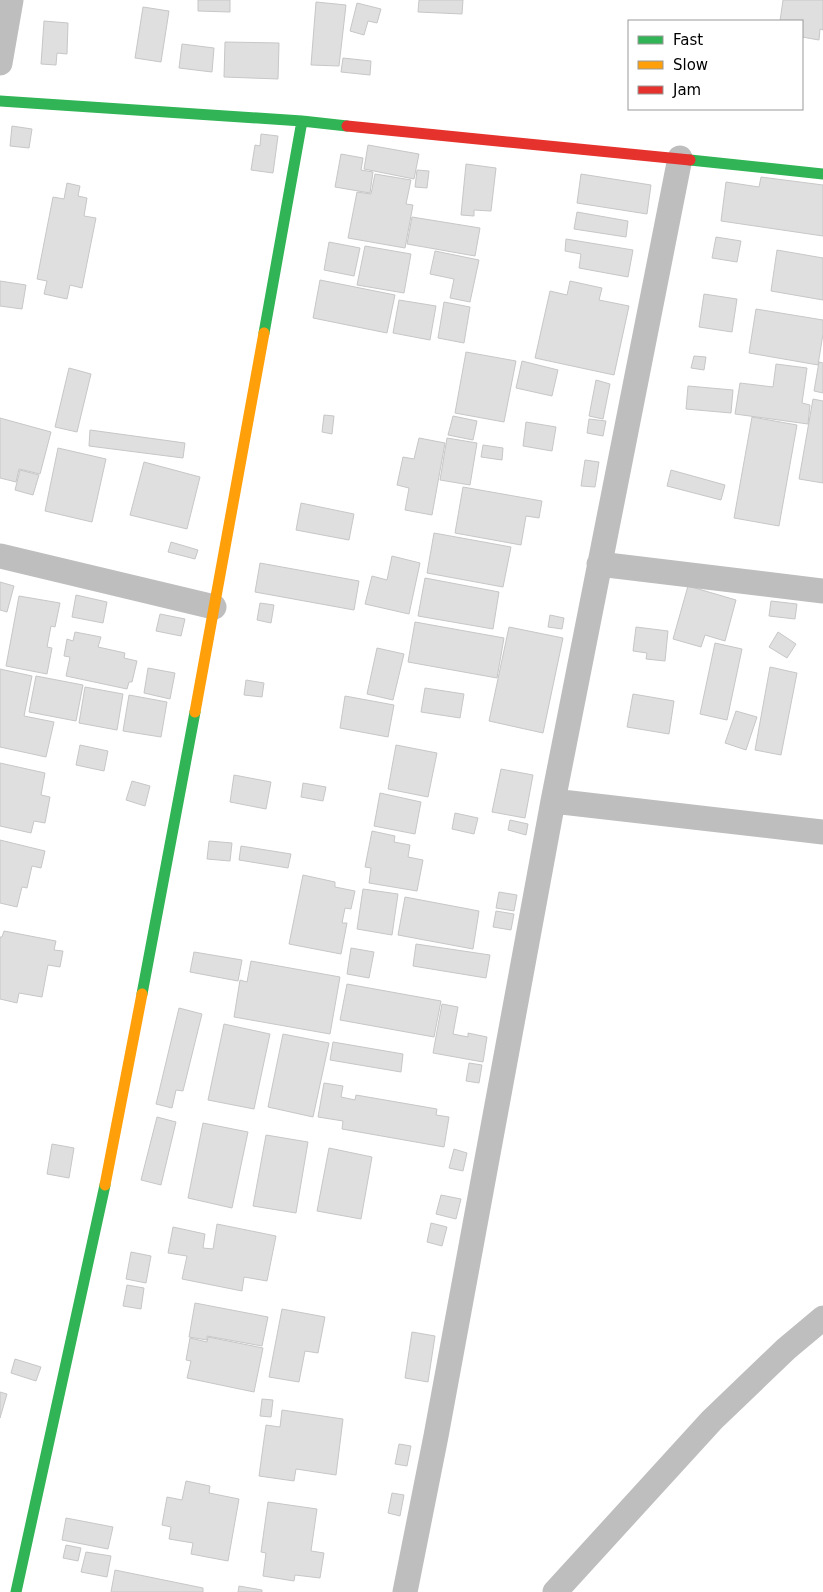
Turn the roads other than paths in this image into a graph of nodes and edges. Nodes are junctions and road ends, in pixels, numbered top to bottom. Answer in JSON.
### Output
{"nodes":[{"id":1,"x":11,"y":0,"type":"edge"},
{"id":2,"x":0,"y":63,"type":"edge"},
{"id":3,"x":0,"y":101,"type":"edge"},
{"id":4,"x":302,"y":121,"type":"junction"},
{"id":5,"x":680,"y":158,"type":"junction"},
{"id":6,"x":823,"y":174,"type":"edge"},
{"id":7,"x":0,"y":556,"type":"edge"},
{"id":8,"x":599,"y":564,"type":"junction"},
{"id":9,"x":823,"y":590,"type":"edge"},
{"id":10,"x":214,"y":607,"type":"junction"},
{"id":11,"x":553,"y":801,"type":"junction"},
{"id":12,"x":823,"y":832,"type":"edge"},
{"id":13,"x":823,"y":1318,"type":"edge"},
{"id":14,"x":16,"y":1592,"type":"edge"},
{"id":15,"x":405,"y":1592,"type":"edge"},
{"id":16,"x":555,"y":1592,"type":"edge"}],
"edges":[{"from":1,"to":2,"type":"street"},
{"from":3,"to":4,"type":"street"},
{"from":4,"to":5,"type":"street"},
{"from":4,"to":10,"type":"street"},
{"from":5,"to":6,"type":"street"},
{"from":5,"to":8,"type":"street"},
{"from":7,"to":10,"type":"street"},
{"from":8,"to":9,"type":"street"},
{"from":8,"to":11,"type":"street"},
{"from":10,"to":14,"type":"street"},
{"from":11,"to":12,"type":"street"},
{"from":11,"to":15,"type":"street"},
{"from":13,"to":16,"type":"street"}]}
